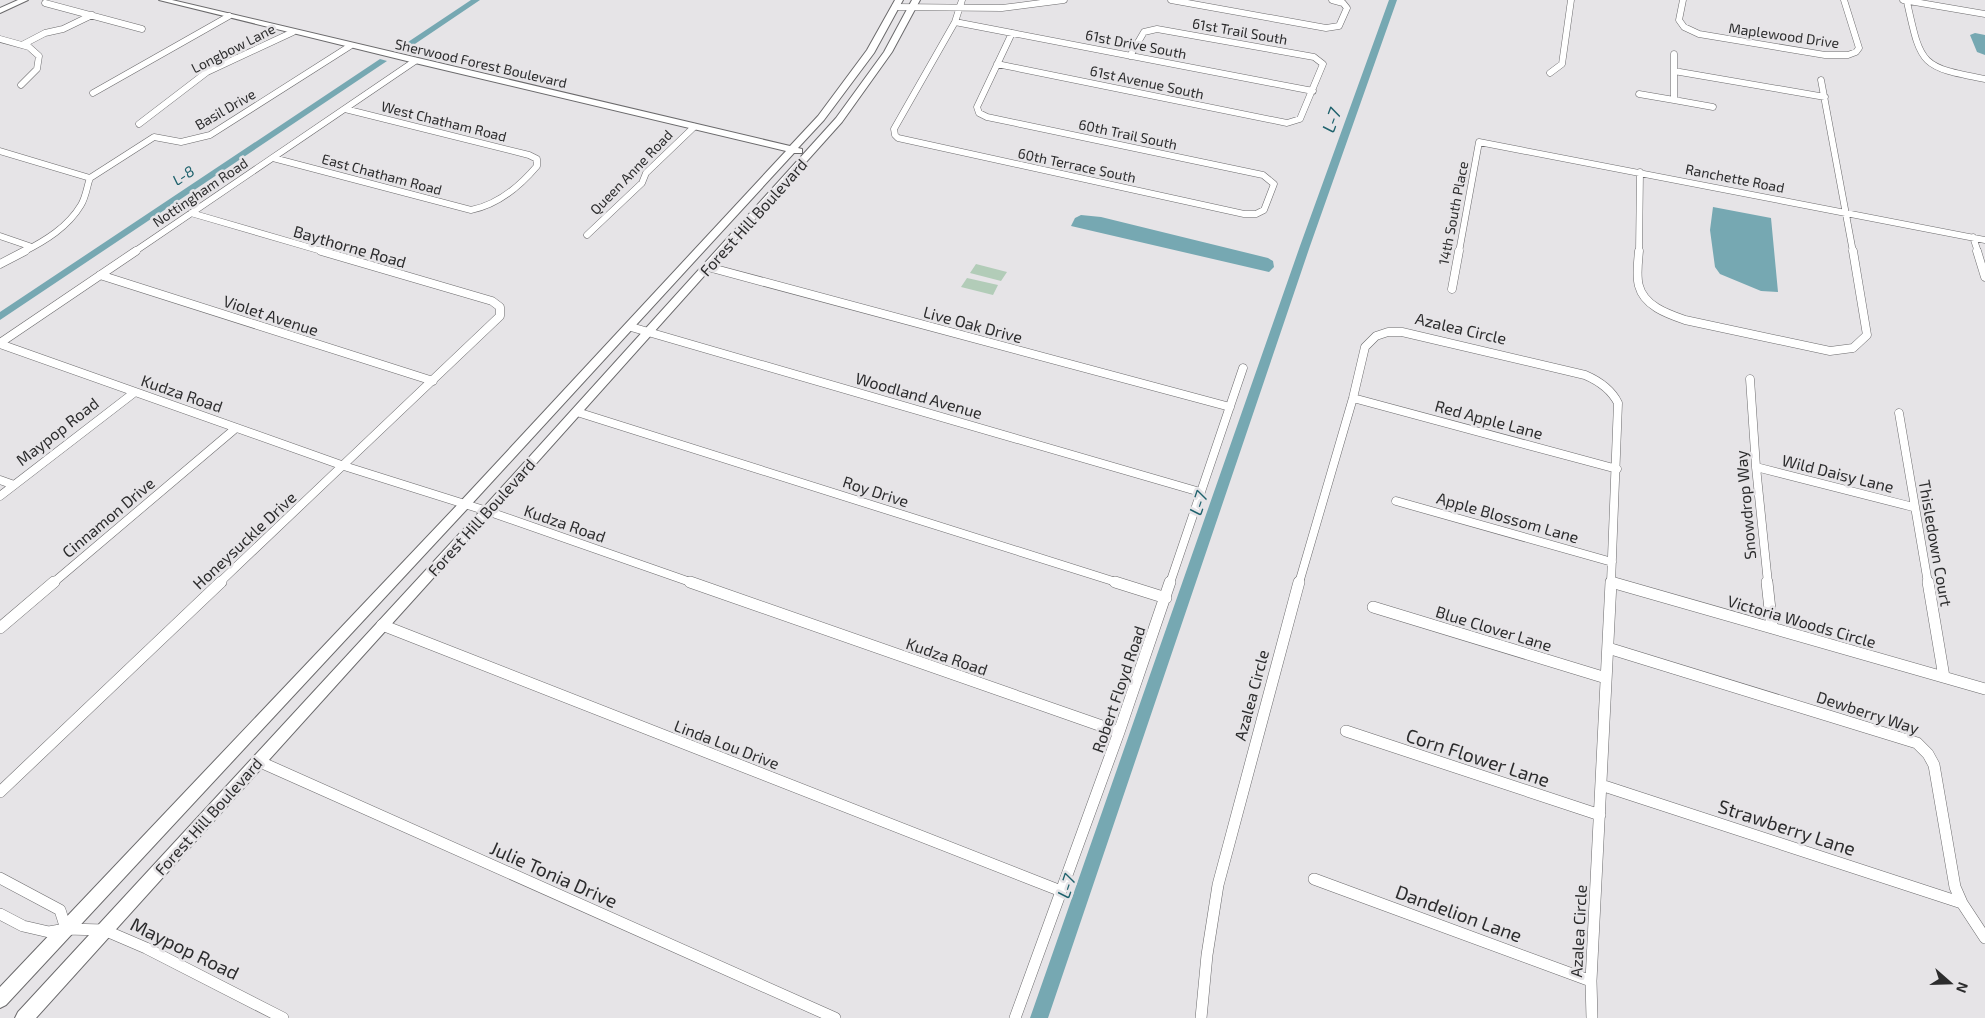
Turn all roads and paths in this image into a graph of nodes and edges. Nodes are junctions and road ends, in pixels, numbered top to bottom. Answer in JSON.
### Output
{"nodes":[{"id":1,"x":24,"y":0,"type":"edge"},
{"id":2,"x":163,"y":0,"type":"edge"},
{"id":3,"x":1064,"y":0,"type":"edge"},
{"id":4,"x":1171,"y":0,"type":"edge"},
{"id":5,"x":1332,"y":0,"type":"edge"},
{"id":6,"x":1571,"y":0,"type":"edge"},
{"id":7,"x":1683,"y":0,"type":"edge"},
{"id":8,"x":1844,"y":0,"type":"edge"},
{"id":9,"x":1905,"y":1,"type":"edge"},
{"id":10,"x":45,"y":2,"type":"dead end"},
{"id":11,"x":1038,"y":2,"type":"edge"},
{"id":12,"x":897,"y":3,"type":"edge"},
{"id":13,"x":915,"y":3,"type":"edge"},
{"id":14,"x":960,"y":4,"type":"edge"},
{"id":15,"x":0,"y":11,"type":"edge"},
{"id":16,"x":1985,"y":14,"type":"edge"},
{"id":17,"x":92,"y":16,"type":"junction"},
{"id":18,"x":229,"y":16,"type":"junction"},
{"id":19,"x":955,"y":22,"type":"junction"},
{"id":20,"x":1336,"y":27,"type":"joint"},
{"id":21,"x":142,"y":30,"type":"dead end"},
{"id":22,"x":292,"y":32,"type":"junction"},
{"id":23,"x":1012,"y":33,"type":"junction"},
{"id":24,"x":0,"y":39,"type":"edge"},
{"id":25,"x":22,"y":45,"type":"junction"},
{"id":26,"x":350,"y":46,"type":"junction"},
{"id":27,"x":1674,"y":54,"type":"dead end"},
{"id":28,"x":1130,"y":56,"type":"junction"},
{"id":29,"x":415,"y":61,"type":"junction"},
{"id":30,"x":997,"y":64,"type":"junction"},
{"id":31,"x":1674,"y":71,"type":"junction"},
{"id":32,"x":1550,"y":73,"type":"dead end"},
{"id":33,"x":1985,"y":79,"type":"edge"},
{"id":34,"x":1821,"y":80,"type":"dead end"},
{"id":35,"x":21,"y":85,"type":"dead end"},
{"id":36,"x":1313,"y":91,"type":"junction"},
{"id":37,"x":93,"y":93,"type":"dead end"},
{"id":38,"x":1640,"y":94,"type":"dead end"},
{"id":39,"x":1824,"y":97,"type":"junction"},
{"id":40,"x":1674,"y":100,"type":"junction"},
{"id":41,"x":1713,"y":107,"type":"dead end"},
{"id":42,"x":345,"y":109,"type":"junction"},
{"id":43,"x":979,"y":113,"type":"joint"},
{"id":44,"x":139,"y":124,"type":"dead end"},
{"id":45,"x":694,"y":127,"type":"junction"},
{"id":46,"x":1479,"y":142,"type":"joint"},
{"id":47,"x":793,"y":150,"type":"junction"},
{"id":48,"x":0,"y":151,"type":"edge"},
{"id":49,"x":809,"y":154,"type":"junction"},
{"id":50,"x":273,"y":158,"type":"junction"},
{"id":51,"x":1640,"y":172,"type":"junction"},
{"id":52,"x":90,"y":178,"type":"junction"},
{"id":53,"x":1272,"y":181,"type":"joint"},
{"id":54,"x":485,"y":208,"type":"joint"},
{"id":55,"x":1846,"y":212,"type":"junction"},
{"id":56,"x":191,"y":213,"type":"junction"},
{"id":57,"x":0,"y":236,"type":"edge"},
{"id":58,"x":586,"y":236,"type":"dead end"},
{"id":59,"x":1973,"y":237,"type":"junction"},
{"id":60,"x":1985,"y":240,"type":"edge"},
{"id":61,"x":32,"y":247,"type":"junction"},
{"id":62,"x":0,"y":264,"type":"edge"},
{"id":63,"x":708,"y":267,"type":"junction"},
{"id":64,"x":100,"y":275,"type":"junction"},
{"id":65,"x":1985,"y":277,"type":"edge"},
{"id":66,"x":1452,"y":289,"type":"dead end"},
{"id":67,"x":500,"y":307,"type":"joint"},
{"id":68,"x":630,"y":326,"type":"junction"},
{"id":69,"x":649,"y":332,"type":"junction"},
{"id":70,"x":0,"y":343,"type":"edge"},
{"id":71,"x":1243,"y":368,"type":"dead end"},
{"id":72,"x":1750,"y":379,"type":"dead end"},
{"id":73,"x":433,"y":381,"type":"junction"},
{"id":74,"x":135,"y":392,"type":"junction"},
{"id":75,"x":1353,"y":398,"type":"junction"},
{"id":76,"x":1230,"y":407,"type":"junction"},
{"id":77,"x":577,"y":412,"type":"junction"},
{"id":78,"x":1899,"y":413,"type":"dead end"},
{"id":79,"x":236,"y":428,"type":"junction"},
{"id":80,"x":344,"y":466,"type":"junction"},
{"id":81,"x":1756,"y":467,"type":"junction"},
{"id":82,"x":1617,"y":469,"type":"junction"},
{"id":83,"x":0,"y":480,"type":"edge"},
{"id":84,"x":14,"y":485,"type":"junction"},
{"id":85,"x":1200,"y":492,"type":"junction"},
{"id":86,"x":0,"y":496,"type":"edge"},
{"id":87,"x":1396,"y":502,"type":"dead end"},
{"id":88,"x":464,"y":506,"type":"junction"},
{"id":89,"x":1913,"y":507,"type":"junction"},
{"id":90,"x":487,"y":511,"type":"junction"},
{"id":91,"x":1612,"y":562,"type":"junction"},
{"id":92,"x":1611,"y":582,"type":"junction"},
{"id":93,"x":1166,"y":598,"type":"junction"},
{"id":94,"x":1373,"y":607,"type":"dead end"},
{"id":95,"x":382,"y":625,"type":"junction"},
{"id":96,"x":0,"y":628,"type":"edge"},
{"id":97,"x":1772,"y":628,"type":"junction"},
{"id":98,"x":1608,"y":648,"type":"junction"},
{"id":99,"x":1944,"y":677,"type":"junction"},
{"id":100,"x":1606,"y":678,"type":"junction"},
{"id":101,"x":1985,"y":689,"type":"edge"},
{"id":102,"x":1346,"y":731,"type":"dead end"},
{"id":103,"x":1119,"y":732,"type":"junction"},
{"id":104,"x":258,"y":761,"type":"junction"},
{"id":105,"x":1601,"y":785,"type":"junction"},
{"id":106,"x":0,"y":792,"type":"edge"},
{"id":107,"x":1600,"y":815,"type":"junction"},
{"id":108,"x":0,"y":878,"type":"edge"},
{"id":109,"x":1314,"y":879,"type":"dead end"},
{"id":110,"x":1061,"y":891,"type":"junction"},
{"id":111,"x":1962,"y":902,"type":"junction"},
{"id":112,"x":0,"y":914,"type":"edge"},
{"id":113,"x":66,"y":929,"type":"junction"},
{"id":114,"x":104,"y":930,"type":"junction"},
{"id":115,"x":1985,"y":938,"type":"edge"},
{"id":116,"x":1591,"y":981,"type":"junction"},
{"id":117,"x":0,"y":999,"type":"edge"},
{"id":118,"x":24,"y":1018,"type":"edge"},
{"id":119,"x":283,"y":1018,"type":"edge"},
{"id":120,"x":835,"y":1018,"type":"edge"},
{"id":121,"x":1015,"y":1018,"type":"edge"},
{"id":122,"x":1201,"y":1018,"type":"edge"},
{"id":123,"x":1592,"y":1018,"type":"edge"}],
"edges":[{"from":1,"to":15,"type":"main road"},
{"from":2,"to":18,"type":"main road","name":"Sherwood Forest Boulevard"},
{"from":3,"to":11,"type":"street"},
{"from":4,"to":20,"type":"street"},
{"from":5,"to":20,"type":"street"},
{"from":6,"to":32,"type":"street"},
{"from":7,"to":8,"type":"street","name":"Maplewood Drive"},
{"from":9,"to":16,"type":"street"},
{"from":9,"to":33,"type":"street"},
{"from":10,"to":17,"type":"street"},
{"from":11,"to":14,"type":"street"},
{"from":12,"to":13,"type":"street"},
{"from":12,"to":47,"type":"main road","name":"Forest Hill Boulevard"},
{"from":13,"to":14,"type":"street"},
{"from":13,"to":49,"type":"main road","name":"Forest Hill Boulevard"},
{"from":14,"to":19,"type":"street"},
{"from":17,"to":21,"type":"street"},
{"from":17,"to":25,"type":"street"},
{"from":18,"to":22,"type":"main road","name":"Sherwood Forest Boulevard"},
{"from":18,"to":37,"type":"street"},
{"from":19,"to":23,"type":"street","name":"61st Drive South"},
{"from":19,"to":53,"type":"street","name":"60th Terrace South"},
{"from":22,"to":26,"type":"main road","name":"Sherwood Forest Boulevard"},
{"from":22,"to":44,"type":"street","name":"Longbow Lane"},
{"from":23,"to":28,"type":"street","name":"61st Drive South"},
{"from":23,"to":30,"type":"street"},
{"from":24,"to":25,"type":"street"},
{"from":25,"to":35,"type":"street"},
{"from":26,"to":29,"type":"main road","name":"Sherwood Forest Boulevard"},
{"from":26,"to":52,"type":"street","name":"Basil Drive"},
{"from":27,"to":31,"type":"street"},
{"from":28,"to":36,"type":"street","name":"61st Drive South"},
{"from":28,"to":36,"type":"street","name":"61st Trail South"},
{"from":29,"to":42,"type":"street","name":"Nottingham Road"},
{"from":29,"to":45,"type":"main road","name":"Sherwood Forest Boulevard"},
{"from":30,"to":36,"type":"street","name":"61st Avenue South"},
{"from":30,"to":43,"type":"street"},
{"from":31,"to":39,"type":"street"},
{"from":31,"to":40,"type":"street"},
{"from":34,"to":39,"type":"street"},
{"from":38,"to":40,"type":"street"},
{"from":39,"to":55,"type":"street"},
{"from":40,"to":41,"type":"street"},
{"from":42,"to":50,"type":"street","name":"Nottingham Road"},
{"from":42,"to":54,"type":"street","name":"West Chatham Road"},
{"from":43,"to":53,"type":"street","name":"60th Trail South"},
{"from":45,"to":47,"type":"main road","name":"Sherwood Forest Boulevard"},
{"from":45,"to":58,"type":"street","name":"Queen Anne Road"},
{"from":46,"to":51,"type":"street","name":"Ranchette Road"},
{"from":46,"to":66,"type":"street","name":"14th South Place"},
{"from":47,"to":49,"type":"main road","name":"Sherwood Forest Boulevard"},
{"from":47,"to":68,"type":"main road","name":"Forest Hill Boulevard"},
{"from":48,"to":52,"type":"street"},
{"from":49,"to":63,"type":"main road","name":"Forest Hill Boulevard"},
{"from":50,"to":54,"type":"street","name":"East Chatham Road"},
{"from":50,"to":56,"type":"street","name":"Nottingham Road"},
{"from":51,"to":55,"type":"street","name":"Ranchette Road"},
{"from":51,"to":55,"type":"street"},
{"from":52,"to":61,"type":"street"},
{"from":55,"to":59,"type":"street","name":"Ranchette Road"},
{"from":56,"to":64,"type":"street","name":"Nottingham Road"},
{"from":56,"to":67,"type":"street","name":"Baythorne Road"},
{"from":57,"to":61,"type":"street"},
{"from":59,"to":60,"type":"street","name":"Ranchette Road"},
{"from":59,"to":65,"type":"street"},
{"from":61,"to":62,"type":"street"},
{"from":63,"to":69,"type":"main road","name":"Forest Hill Boulevard"},
{"from":63,"to":76,"type":"street","name":"Live Oak Drive"},
{"from":64,"to":70,"type":"street","name":"Nottingham Road"},
{"from":64,"to":73,"type":"street","name":"Violet Avenue"},
{"from":67,"to":73,"type":"street","name":"Honeysuckle Drive"},
{"from":68,"to":69,"type":"street","name":"Woodland Avenue"},
{"from":68,"to":88,"type":"main road","name":"Forest Hill Boulevard"},
{"from":69,"to":77,"type":"main road","name":"Forest Hill Boulevard"},
{"from":69,"to":85,"type":"street","name":"Woodland Avenue"},
{"from":70,"to":74,"type":"street","name":"Kudza Road"},
{"from":71,"to":76,"type":"street","name":"Robert Floyd Road"},
{"from":72,"to":81,"type":"street","name":"Snowdrop Way"},
{"from":73,"to":80,"type":"street","name":"Honeysuckle Drive"},
{"from":74,"to":79,"type":"street","name":"Kudza Road"},
{"from":74,"to":84,"type":"street","name":"Maypop Road"},
{"from":75,"to":82,"type":"street","name":"Red Apple Lane"},
{"from":75,"to":82,"type":"street","name":"Azalea Circle"},
{"from":75,"to":122,"type":"street","name":"Azalea Circle"},
{"from":76,"to":85,"type":"street","name":"Robert Floyd Road"},
{"from":77,"to":90,"type":"main road","name":"Forest Hill Boulevard"},
{"from":77,"to":93,"type":"street","name":"Roy Drive"},
{"from":78,"to":89,"type":"street","name":"Thisledown Court"},
{"from":79,"to":80,"type":"street","name":"Kudza Road"},
{"from":79,"to":96,"type":"street","name":"Cinnamon Drive"},
{"from":80,"to":88,"type":"street","name":"Kudza Road"},
{"from":80,"to":106,"type":"street","name":"Honeysuckle Drive"},
{"from":81,"to":89,"type":"street","name":"Wild Daisy Lane"},
{"from":81,"to":97,"type":"street","name":"Snowdrop Way"},
{"from":82,"to":91,"type":"street","name":"Azalea Circle"},
{"from":83,"to":84,"type":"street"},
{"from":84,"to":86,"type":"street","name":"Maypop Road"},
{"from":85,"to":93,"type":"street","name":"Robert Floyd Road"},
{"from":87,"to":91,"type":"street","name":"Apple Blossom Lane"},
{"from":88,"to":90,"type":"street","name":"Kudza Road"},
{"from":88,"to":113,"type":"main road","name":"Forest Hill Boulevard"},
{"from":89,"to":99,"type":"street","name":"Thisledown Court"},
{"from":90,"to":95,"type":"main road","name":"Forest Hill Boulevard"},
{"from":90,"to":103,"type":"street","name":"Kudza Road"},
{"from":91,"to":92,"type":"street","name":"Azalea Circle"},
{"from":92,"to":97,"type":"street","name":"Victoria Woods Circle"},
{"from":92,"to":98,"type":"street","name":"Azalea Circle"},
{"from":93,"to":103,"type":"street","name":"Robert Floyd Road"},
{"from":94,"to":100,"type":"street","name":"Blue Clover Lane"},
{"from":95,"to":104,"type":"main road","name":"Forest Hill Boulevard"},
{"from":95,"to":110,"type":"street","name":"Linda Lou Drive"},
{"from":97,"to":99,"type":"street","name":"Victoria Woods Circle"},
{"from":98,"to":100,"type":"street","name":"Azalea Circle"},
{"from":98,"to":111,"type":"street","name":"Dewberry Way"},
{"from":99,"to":101,"type":"street","name":"Victoria Woods Circle"},
{"from":100,"to":105,"type":"street","name":"Azalea Circle"},
{"from":102,"to":107,"type":"street","name":"Corn Flower Lane"},
{"from":103,"to":110,"type":"street","name":"Robert Floyd Road"},
{"from":104,"to":114,"type":"main road","name":"Forest Hill Boulevard"},
{"from":104,"to":120,"type":"street","name":"Julie Tonia Drive"},
{"from":105,"to":107,"type":"street","name":"Azalea Circle"},
{"from":105,"to":111,"type":"street","name":"Strawberry Lane"},
{"from":107,"to":116,"type":"street","name":"Azalea Circle"},
{"from":108,"to":113,"type":"street"},
{"from":109,"to":116,"type":"street","name":"Dandelion Lane"},
{"from":110,"to":121,"type":"street","name":"Robert Floyd Road"},
{"from":111,"to":115,"type":"street","name":"Dewberry Way"},
{"from":112,"to":113,"type":"street","name":"Maypop Road"},
{"from":113,"to":114,"type":"street","name":"Maypop Road"},
{"from":113,"to":117,"type":"main road","name":"Forest Hill Boulevard"},
{"from":114,"to":118,"type":"main road","name":"Forest Hill Boulevard"},
{"from":114,"to":119,"type":"street","name":"Maypop Road"},
{"from":116,"to":123,"type":"street","name":"Azalea Circle"}]}
